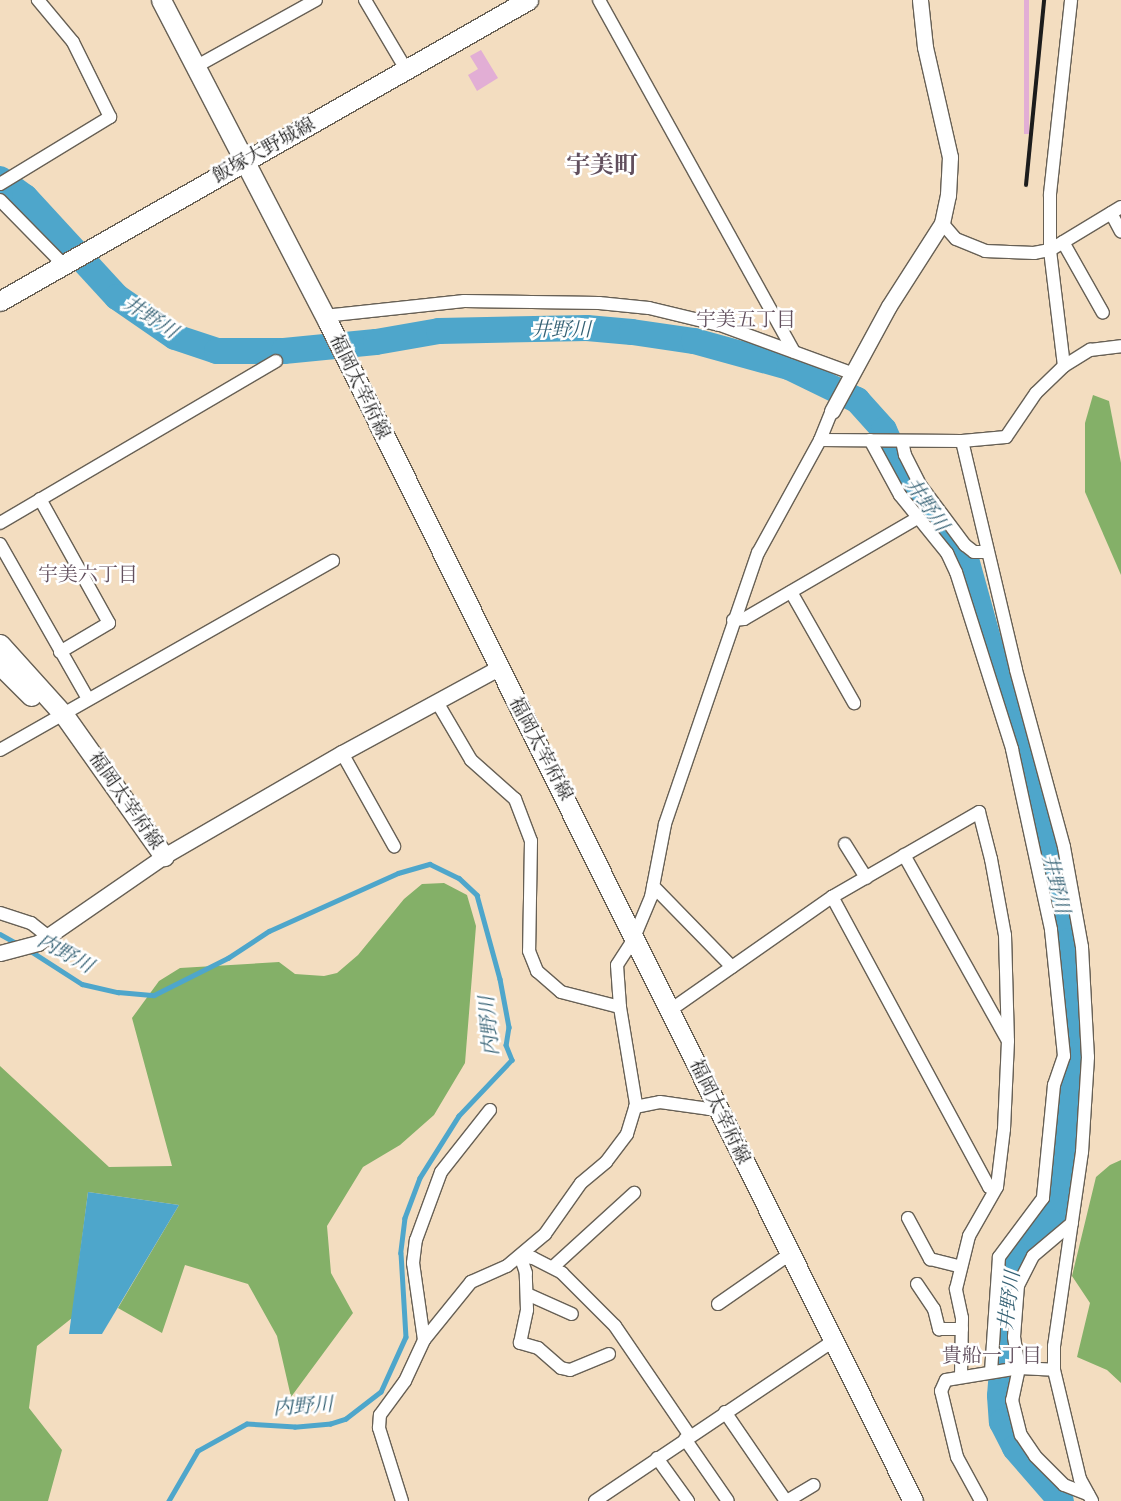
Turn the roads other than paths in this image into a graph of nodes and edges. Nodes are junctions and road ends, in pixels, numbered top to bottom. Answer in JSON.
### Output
{"nodes":[{"id":1,"x":38,"y":0,"type":"edge"},
{"id":2,"x":162,"y":0,"type":"edge"},
{"id":3,"x":316,"y":0,"type":"edge"},
{"id":4,"x":365,"y":0,"type":"edge"},
{"id":5,"x":528,"y":0,"type":"edge"},
{"id":6,"x":599,"y":0,"type":"edge"},
{"id":7,"x":920,"y":0,"type":"edge"},
{"id":8,"x":1071,"y":0,"type":"edge"},
{"id":9,"x":197,"y":66,"type":"junction"},
{"id":10,"x":407,"y":71,"type":"junction"},
{"id":11,"x":245,"y":160,"type":"junction"},
{"id":12,"x":0,"y":184,"type":"edge"},
{"id":13,"x":0,"y":200,"type":"edge"},
{"id":14,"x":1116,"y":210,"type":"edge"},
{"id":15,"x":942,"y":223,"type":"junction"},
{"id":16,"x":1121,"y":232,"type":"edge"},
{"id":17,"x":1063,"y":242,"type":"junction"},
{"id":18,"x":1050,"y":250,"type":"junction"},
{"id":19,"x":66,"y":261,"type":"junction"},
{"id":20,"x":0,"y":301,"type":"edge"},
{"id":21,"x":1103,"y":313,"type":"dead end"},
{"id":22,"x":326,"y":319,"type":"junction"},
{"id":23,"x":1121,"y":346,"type":"edge"},
{"id":24,"x":794,"y":352,"type":"junction"},
{"id":25,"x":276,"y":361,"type":"dead end"},
{"id":26,"x":1064,"y":366,"type":"junction"},
{"id":27,"x":851,"y":373,"type":"junction"},
{"id":28,"x":832,"y":411,"type":"joint"},
{"id":29,"x":820,"y":440,"type":"junction"},
{"id":30,"x":870,"y":440,"type":"junction"},
{"id":31,"x":902,"y":441,"type":"junction"},
{"id":32,"x":962,"y":441,"type":"junction"},
{"id":33,"x":40,"y":499,"type":"junction"},
{"id":34,"x":914,"y":520,"type":"dead end"},
{"id":35,"x":0,"y":523,"type":"edge"},
{"id":36,"x":0,"y":544,"type":"edge"},
{"id":37,"x":988,"y":552,"type":"junction"},
{"id":38,"x":333,"y":561,"type":"dead end"},
{"id":39,"x":791,"y":592,"type":"junction"},
{"id":40,"x":733,"y":620,"type":"junction"},
{"id":41,"x":0,"y":644,"type":"edge"},
{"id":42,"x":60,"y":652,"type":"junction"},
{"id":43,"x":0,"y":665,"type":"edge"},
{"id":44,"x":497,"y":669,"type":"junction"},
{"id":45,"x":88,"y":699,"type":"junction"},
{"id":46,"x":437,"y":702,"type":"junction"},
{"id":47,"x":854,"y":702,"type":"dead end"},
{"id":48,"x":59,"y":717,"type":"junction"},
{"id":49,"x":0,"y":750,"type":"edge"},
{"id":50,"x":342,"y":753,"type":"junction"},
{"id":51,"x":846,"y":844,"type":"dead end"},
{"id":52,"x":394,"y":846,"type":"dead end"},
{"id":53,"x":164,"y":856,"type":"junction"},
{"id":54,"x":904,"y":856,"type":"junction"},
{"id":55,"x":866,"y":878,"type":"junction"},
{"id":56,"x":653,"y":886,"type":"junction"},
{"id":57,"x":832,"y":897,"type":"junction"},
{"id":58,"x":0,"y":913,"type":"edge"},
{"id":59,"x":44,"y":940,"type":"junction"},
{"id":60,"x":633,"y":940,"type":"junction"},
{"id":61,"x":0,"y":953,"type":"edge"},
{"id":62,"x":732,"y":967,"type":"junction"},
{"id":63,"x":620,"y":1007,"type":"junction"},
{"id":64,"x":669,"y":1011,"type":"junction"},
{"id":65,"x":1008,"y":1040,"type":"junction"},
{"id":66,"x":716,"y":1106,"type":"junction"},
{"id":67,"x":635,"y":1107,"type":"junction"},
{"id":68,"x":490,"y":1110,"type":"dead end"},
{"id":69,"x":997,"y":1187,"type":"junction"},
{"id":70,"x":634,"y":1193,"type":"dead end"},
{"id":71,"x":908,"y":1218,"type":"dead end"},
{"id":72,"x":1072,"y":1224,"type":"junction"},
{"id":73,"x":790,"y":1254,"type":"junction"},
{"id":74,"x":520,"y":1256,"type":"junction"},
{"id":75,"x":553,"y":1267,"type":"junction"},
{"id":76,"x":961,"y":1267,"type":"junction"},
{"id":77,"x":917,"y":1284,"type":"dead end"},
{"id":78,"x":527,"y":1294,"type":"junction"},
{"id":79,"x":718,"y":1304,"type":"dead end"},
{"id":80,"x":572,"y":1314,"type":"dead end"},
{"id":81,"x":962,"y":1328,"type":"junction"},
{"id":82,"x":424,"y":1340,"type":"junction"},
{"id":83,"x":833,"y":1340,"type":"junction"},
{"id":84,"x":609,"y":1354,"type":"dead end"},
{"id":85,"x":1019,"y":1368,"type":"junction"},
{"id":86,"x":1054,"y":1370,"type":"junction"},
{"id":87,"x":991,"y":1372,"type":"junction"},
{"id":88,"x":961,"y":1376,"type":"junction"},
{"id":89,"x":725,"y":1412,"type":"junction"},
{"id":90,"x":688,"y":1437,"type":"junction"},
{"id":91,"x":657,"y":1458,"type":"junction"},
{"id":92,"x":814,"y":1485,"type":"dead end"},
{"id":93,"x":1090,"y":1498,"type":"edge"},
{"id":94,"x":402,"y":1501,"type":"edge"},
{"id":95,"x":595,"y":1501,"type":"edge"},
{"id":96,"x":688,"y":1501,"type":"edge"},
{"id":97,"x":728,"y":1501,"type":"edge"},
{"id":98,"x":786,"y":1501,"type":"edge"},
{"id":99,"x":913,"y":1501,"type":"edge"},
{"id":100,"x":981,"y":1501,"type":"edge"}],
"edges":[{"from":1,"to":12,"type":"street"},
{"from":2,"to":9,"type":"main road","name":"福岡太宰府線"},
{"from":3,"to":9,"type":"street"},
{"from":4,"to":10,"type":"street"},
{"from":5,"to":10,"type":"main road","name":"飯塚大野城線"},
{"from":6,"to":24,"type":"street"},
{"from":7,"to":15,"type":"street"},
{"from":8,"to":18,"type":"street"},
{"from":9,"to":11,"type":"main road","name":"福岡太宰府線"},
{"from":10,"to":11,"type":"main road","name":"飯塚大野城線"},
{"from":11,"to":19,"type":"main road","name":"飯塚大野城線"},
{"from":11,"to":22,"type":"main road","name":"福岡太宰府線"},
{"from":13,"to":19,"type":"street"},
{"from":14,"to":16,"type":"street"},
{"from":14,"to":17,"type":"street"},
{"from":15,"to":18,"type":"street"},
{"from":15,"to":27,"type":"street"},
{"from":17,"to":18,"type":"street"},
{"from":17,"to":21,"type":"street"},
{"from":18,"to":26,"type":"street"},
{"from":19,"to":20,"type":"main road","name":"飯塚大野城線"},
{"from":22,"to":24,"type":"street"},
{"from":22,"to":44,"type":"main road","name":"福岡太宰府線"},
{"from":23,"to":26,"type":"street"},
{"from":24,"to":27,"type":"street"},
{"from":25,"to":33,"type":"street"},
{"from":26,"to":32,"type":"street"},
{"from":27,"to":28,"type":"street"},
{"from":28,"to":29,"type":"street"},
{"from":29,"to":30,"type":"street"},
{"from":29,"to":40,"type":"street"},
{"from":30,"to":31,"type":"street"},
{"from":30,"to":87,"type":"street"},
{"from":31,"to":32,"type":"street"},
{"from":31,"to":37,"type":"street"},
{"from":32,"to":37,"type":"street"},
{"from":33,"to":35,"type":"street"},
{"from":33,"to":42,"type":"street"},
{"from":34,"to":39,"type":"street"},
{"from":36,"to":42,"type":"street"},
{"from":37,"to":72,"type":"street"},
{"from":38,"to":45,"type":"street"},
{"from":39,"to":40,"type":"street"},
{"from":39,"to":47,"type":"street"},
{"from":40,"to":56,"type":"street"},
{"from":41,"to":48,"type":"main road","name":"福岡太宰府線"},
{"from":42,"to":45,"type":"street"},
{"from":43,"to":48,"type":"main road","name":"福岡太宰府線"},
{"from":44,"to":46,"type":"street"},
{"from":44,"to":60,"type":"main road","name":"福岡太宰府線"},
{"from":45,"to":48,"type":"street"},
{"from":46,"to":50,"type":"street"},
{"from":46,"to":63,"type":"street"},
{"from":48,"to":49,"type":"street"},
{"from":48,"to":53,"type":"main road","name":"福岡太宰府線"},
{"from":50,"to":52,"type":"street"},
{"from":50,"to":53,"type":"street"},
{"from":51,"to":55,"type":"street"},
{"from":53,"to":59,"type":"street"},
{"from":54,"to":55,"type":"street"},
{"from":54,"to":65,"type":"street"},
{"from":54,"to":65,"type":"street"},
{"from":55,"to":57,"type":"street"},
{"from":56,"to":60,"type":"street"},
{"from":56,"to":62,"type":"street"},
{"from":57,"to":62,"type":"street"},
{"from":57,"to":69,"type":"street"},
{"from":58,"to":59,"type":"street"},
{"from":59,"to":61,"type":"street"},
{"from":60,"to":63,"type":"street"},
{"from":60,"to":64,"type":"main road","name":"福岡太宰府線"},
{"from":62,"to":64,"type":"street"},
{"from":63,"to":67,"type":"street"},
{"from":64,"to":66,"type":"main road","name":"福岡太宰府線"},
{"from":65,"to":69,"type":"street"},
{"from":66,"to":67,"type":"street"},
{"from":66,"to":73,"type":"main road","name":"福岡太宰府線"},
{"from":67,"to":74,"type":"street"},
{"from":68,"to":82,"type":"street"},
{"from":69,"to":76,"type":"street"},
{"from":70,"to":75,"type":"street"},
{"from":71,"to":76,"type":"street"},
{"from":72,"to":85,"type":"street"},
{"from":72,"to":86,"type":"street"},
{"from":73,"to":79,"type":"street"},
{"from":73,"to":83,"type":"main road","name":"福岡太宰府線"},
{"from":74,"to":75,"type":"street"},
{"from":74,"to":78,"type":"street"},
{"from":74,"to":82,"type":"street"},
{"from":75,"to":90,"type":"street"},
{"from":76,"to":81,"type":"street"},
{"from":77,"to":81,"type":"street"},
{"from":78,"to":80,"type":"street"},
{"from":78,"to":84,"type":"street"},
{"from":81,"to":88,"type":"street"},
{"from":82,"to":94,"type":"street"},
{"from":83,"to":89,"type":"street"},
{"from":83,"to":99,"type":"main road","name":"福岡太宰府線"},
{"from":85,"to":86,"type":"street"},
{"from":85,"to":87,"type":"street"},
{"from":85,"to":93,"type":"street"},
{"from":86,"to":93,"type":"street"},
{"from":87,"to":88,"type":"street"},
{"from":88,"to":100,"type":"street"},
{"from":89,"to":90,"type":"street"},
{"from":89,"to":98,"type":"street"},
{"from":90,"to":91,"type":"street"},
{"from":90,"to":97,"type":"street"},
{"from":91,"to":95,"type":"street"},
{"from":91,"to":96,"type":"street"},
{"from":92,"to":98,"type":"street"}]}
